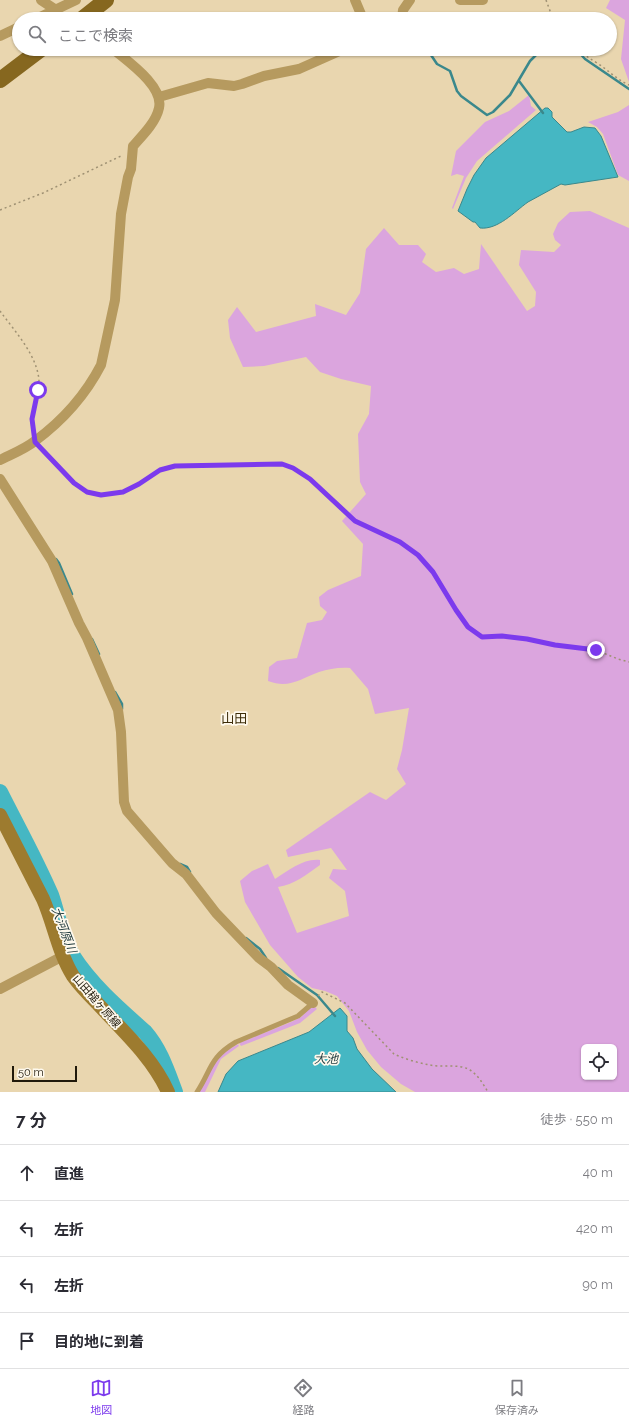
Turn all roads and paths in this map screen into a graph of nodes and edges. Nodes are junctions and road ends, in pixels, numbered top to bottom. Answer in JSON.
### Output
{"nodes":[{"id":1,"x":41,"y":0,"type":"edge"},
{"id":2,"x":76,"y":0,"type":"edge"},
{"id":3,"x":106,"y":0,"type":"edge"},
{"id":4,"x":355,"y":0,"type":"edge"},
{"id":5,"x":410,"y":0,"type":"edge"},
{"id":6,"x":460,"y":0,"type":"edge"},
{"id":7,"x":483,"y":0,"type":"edge"},
{"id":8,"x":546,"y":0,"type":"edge"},
{"id":9,"x":56,"y":10,"type":"junction"},
{"id":10,"x":52,"y":12,"type":"edge"},
{"id":11,"x":91,"y":12,"type":"edge"},
{"id":12,"x":360,"y":12,"type":"edge"},
{"id":13,"x":402,"y":12,"type":"edge"},
{"id":14,"x":550,"y":12,"type":"edge"},
{"id":15,"x":12,"y":30,"type":"edge"},
{"id":16,"x":0,"y":36,"type":"edge"},
{"id":17,"x":32,"y":56,"type":"edge"},
{"id":18,"x":121,"y":56,"type":"edge"},
{"id":19,"x":328,"y":56,"type":"edge"},
{"id":20,"x":585,"y":56,"type":"edge"},
{"id":21,"x":0,"y":80,"type":"edge"},
{"id":22,"x":629,"y":85,"type":"edge"},
{"id":23,"x":158,"y":97,"type":"junction"},
{"id":24,"x":132,"y":151,"type":"junction"},
{"id":25,"x":0,"y":210,"type":"edge"},
{"id":26,"x":0,"y":311,"type":"edge"},
{"id":27,"x":35,"y":442,"type":"junction"},
{"id":28,"x":0,"y":460,"type":"edge"},
{"id":29,"x":0,"y":479,"type":"edge"},
{"id":30,"x":629,"y":662,"type":"edge"},
{"id":31,"x":0,"y":815,"type":"edge"},
{"id":32,"x":63,"y":956,"type":"junction"},
{"id":33,"x":0,"y":989,"type":"edge"},
{"id":34,"x":320,"y":994,"type":"dead end"},
{"id":35,"x":313,"y":1003,"type":"joint"},
{"id":36,"x":168,"y":1092,"type":"edge"},
{"id":37,"x":197,"y":1092,"type":"edge"},
{"id":38,"x":488,"y":1092,"type":"edge"}],
"edges":[{"from":1,"to":9,"type":"street"},
{"from":2,"to":9,"type":"street"},
{"from":3,"to":11,"type":"main road"},
{"from":4,"to":12,"type":"street"},
{"from":5,"to":13,"type":"street"},
{"from":6,"to":7,"type":"street"},
{"from":8,"to":14,"type":"path"},
{"from":9,"to":10,"type":"street"},
{"from":15,"to":16,"type":"street"},
{"from":17,"to":21,"type":"main road"},
{"from":18,"to":23,"type":"street"},
{"from":19,"to":23,"type":"street"},
{"from":20,"to":22,"type":"path"},
{"from":23,"to":24,"type":"street"},
{"from":24,"to":25,"type":"path"},
{"from":24,"to":27,"type":"street"},
{"from":26,"to":27,"type":"path"},
{"from":27,"to":28,"type":"street"},
{"from":27,"to":30,"type":"path"},
{"from":29,"to":35,"type":"street"},
{"from":31,"to":32,"type":"main road","name":"山田槌ヶ原線"},
{"from":32,"to":33,"type":"street"},
{"from":32,"to":36,"type":"main road","name":"山田槌ヶ原線"},
{"from":34,"to":38,"type":"path"},
{"from":35,"to":37,"type":"lane"}]}
